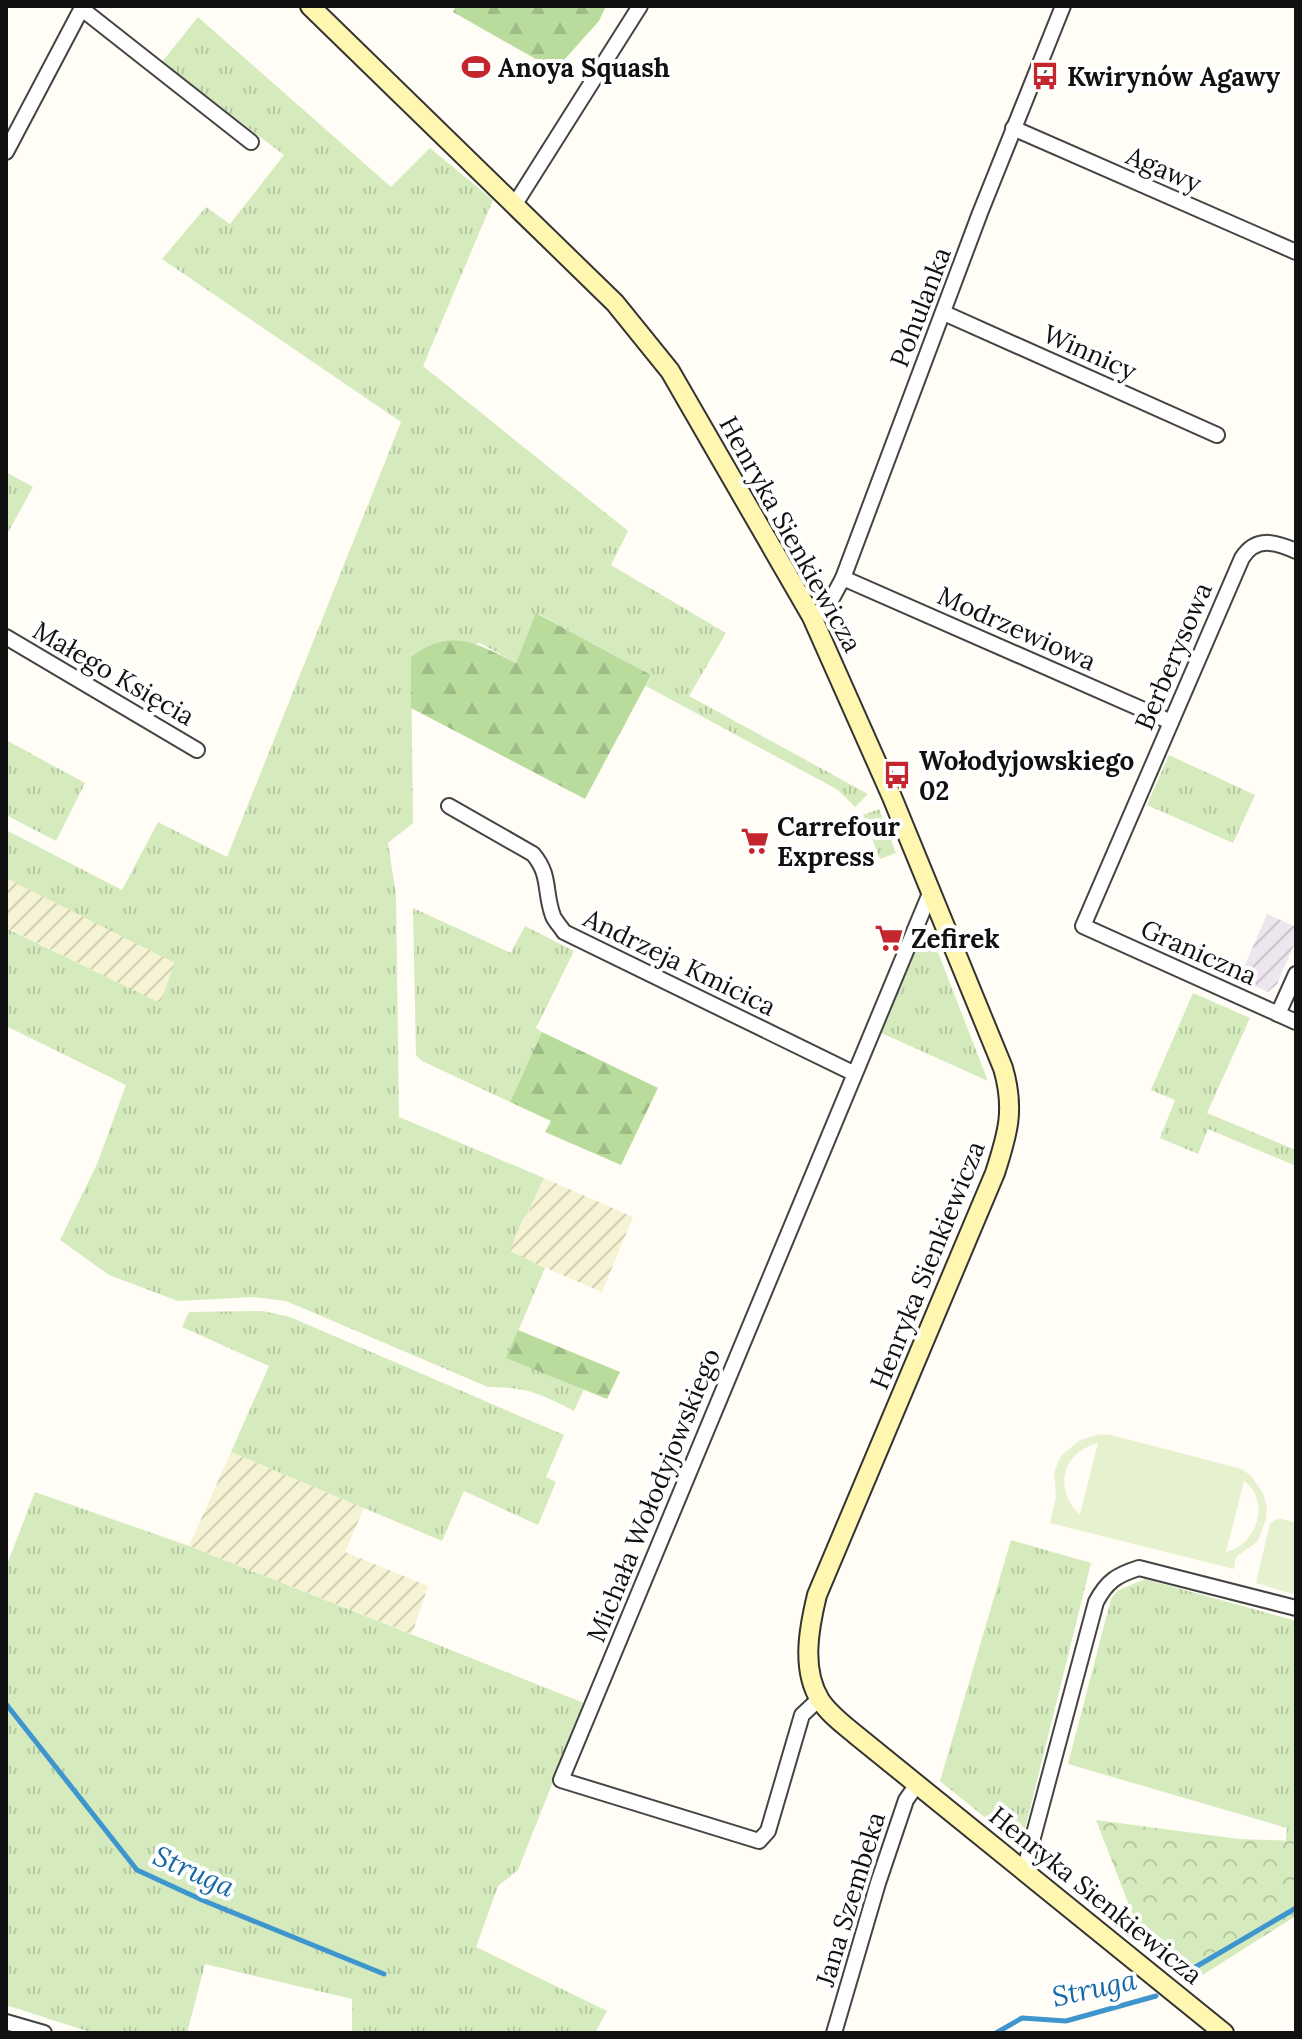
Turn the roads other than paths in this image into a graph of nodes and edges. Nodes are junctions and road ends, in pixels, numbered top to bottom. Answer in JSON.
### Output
{"nodes":[{"id":1,"x":310,"y":6,"type":"edge"},
{"id":2,"x":640,"y":6,"type":"edge"},
{"id":3,"x":1063,"y":6,"type":"edge"},
{"id":4,"x":82,"y":7,"type":"edge"},
{"id":5,"x":1013,"y":128,"type":"junction"},
{"id":6,"x":251,"y":142,"type":"dead end"},
{"id":7,"x":6,"y":152,"type":"edge"},
{"id":8,"x":515,"y":204,"type":"junction"},
{"id":9,"x":1296,"y":252,"type":"edge"},
{"id":10,"x":944,"y":313,"type":"junction"},
{"id":11,"x":1217,"y":435,"type":"dead end"},
{"id":12,"x":1296,"y":551,"type":"edge"},
{"id":13,"x":843,"y":578,"type":"junction"},
{"id":14,"x":812,"y":617,"type":"junction"},
{"id":15,"x":6,"y":637,"type":"edge"},
{"id":16,"x":1171,"y":722,"type":"junction"},
{"id":17,"x":197,"y":750,"type":"dead end"},
{"id":18,"x":449,"y":806,"type":"dead end"},
{"id":19,"x":931,"y":891,"type":"junction"},
{"id":20,"x":1083,"y":926,"type":"joint"},
{"id":21,"x":1296,"y":974,"type":"edge"},
{"id":22,"x":1278,"y":1014,"type":"junction"},
{"id":23,"x":1296,"y":1022,"type":"edge"},
{"id":24,"x":853,"y":1073,"type":"junction"},
{"id":25,"x":1296,"y":1608,"type":"edge"},
{"id":26,"x":819,"y":1699,"type":"junction"},
{"id":27,"x":918,"y":1783,"type":"junction"},
{"id":28,"x":1024,"y":1871,"type":"junction"},
{"id":29,"x":6,"y":2022,"type":"edge"},
{"id":30,"x":44,"y":2033,"type":"edge"},
{"id":31,"x":834,"y":2033,"type":"edge"},
{"id":32,"x":1224,"y":2033,"type":"edge"}],
"edges":[{"from":1,"to":8,"type":"street","name":"Henryka Sienkiewicza"},
{"from":2,"to":8,"type":"street"},
{"from":3,"to":5,"type":"street","name":"Pohulanka"},
{"from":4,"to":6,"type":"street"},
{"from":4,"to":7,"type":"street"},
{"from":5,"to":9,"type":"street","name":"Agawy"},
{"from":5,"to":10,"type":"street","name":"Pohulanka"},
{"from":8,"to":14,"type":"street","name":"Henryka Sienkiewicza"},
{"from":10,"to":11,"type":"street","name":"Winnicy"},
{"from":10,"to":13,"type":"street","name":"Pohulanka"},
{"from":12,"to":16,"type":"street","name":"Berberysowa"},
{"from":13,"to":14,"type":"street","name":"Pohulanka"},
{"from":13,"to":16,"type":"street","name":"Modrzewiowa"},
{"from":14,"to":19,"type":"street","name":"Henryka Sienkiewicza"},
{"from":15,"to":17,"type":"street","name":"Małego Księcia"},
{"from":16,"to":20,"type":"street","name":"Berberysowa"},
{"from":18,"to":24,"type":"street","name":"Andrzeja Kmicica"},
{"from":19,"to":24,"type":"street","name":"Michała Wołodyjowskiego"},
{"from":19,"to":26,"type":"street","name":"Henryka Sienkiewicza"},
{"from":20,"to":22,"type":"street","name":"Graniczna"},
{"from":21,"to":22,"type":"street"},
{"from":22,"to":23,"type":"street","name":"Graniczna"},
{"from":24,"to":26,"type":"street","name":"Michała Wołodyjowskiego"},
{"from":25,"to":28,"type":"street"},
{"from":26,"to":27,"type":"street","name":"Henryka Sienkiewicza"},
{"from":27,"to":28,"type":"street","name":"Henryka Sienkiewicza"},
{"from":27,"to":31,"type":"street","name":"Jana Szembeka"},
{"from":28,"to":32,"type":"street","name":"Henryka Sienkiewicza"},
{"from":29,"to":30,"type":"street"}]}
